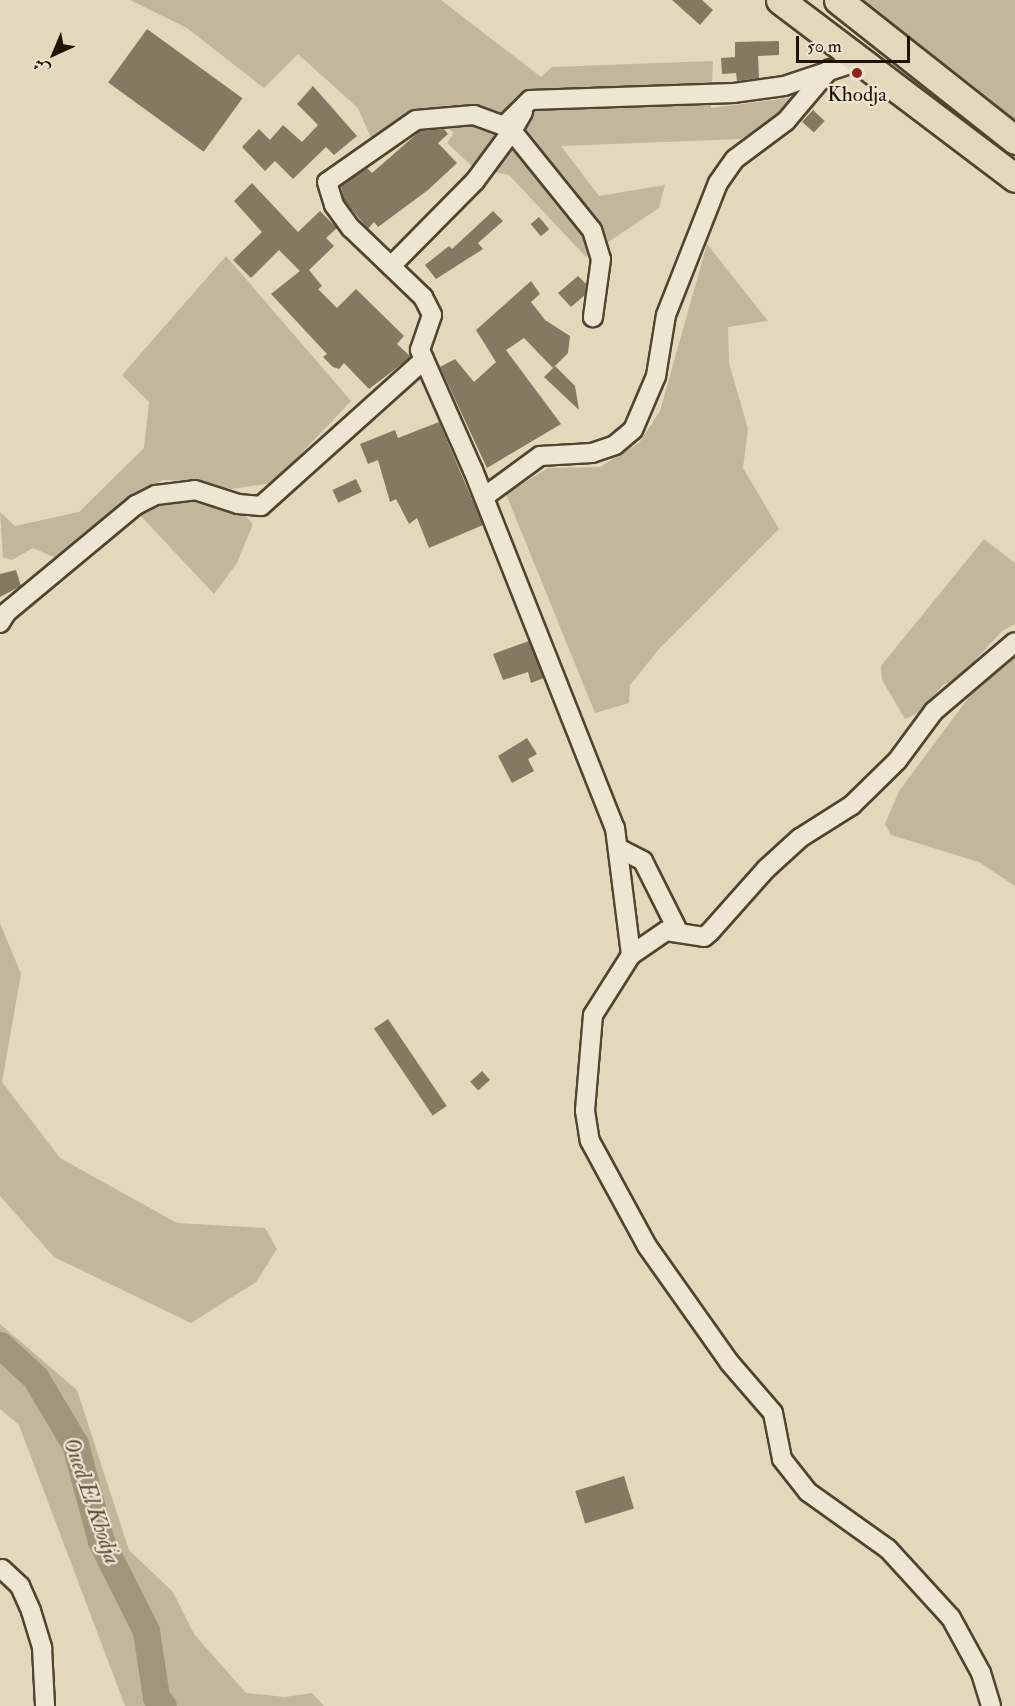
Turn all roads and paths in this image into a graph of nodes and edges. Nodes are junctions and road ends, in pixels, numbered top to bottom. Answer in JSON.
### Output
{"nodes":[{"id":1,"x":780,"y":0,"type":"edge"},
{"id":2,"x":838,"y":0,"type":"edge"},
{"id":3,"x":859,"y":61,"type":"junction"},
{"id":4,"x":832,"y":68,"type":"junction"},
{"id":5,"x":530,"y":100,"type":"junction"},
{"id":6,"x":512,"y":131,"type":"junction"},
{"id":7,"x":1015,"y":140,"type":"edge"},
{"id":8,"x":1015,"y":178,"type":"edge"},
{"id":9,"x":391,"y":266,"type":"junction"},
{"id":10,"x":593,"y":317,"type":"dead end"},
{"id":11,"x":424,"y":360,"type":"junction"},
{"id":12,"x":484,"y":497,"type":"junction"},
{"id":13,"x":2,"y":616,"type":"edge"},
{"id":14,"x":1015,"y":642,"type":"edge"},
{"id":15,"x":618,"y":848,"type":"junction"},
{"id":16,"x":679,"y":933,"type":"junction"},
{"id":17,"x":631,"y":955,"type":"junction"},
{"id":18,"x":2,"y":1569,"type":"dead end"},
{"id":19,"x":45,"y":1706,"type":"edge"},
{"id":20,"x":991,"y":1706,"type":"edge"}],
"edges":[{"from":1,"to":3,"type":"highway"},
{"from":2,"to":7,"type":"highway"},
{"from":3,"to":4,"type":"street"},
{"from":3,"to":8,"type":"highway"},
{"from":4,"to":5,"type":"street"},
{"from":4,"to":12,"type":"street"},
{"from":5,"to":6,"type":"street"},
{"from":5,"to":9,"type":"street"},
{"from":6,"to":9,"type":"street"},
{"from":6,"to":10,"type":"street"},
{"from":9,"to":11,"type":"street"},
{"from":11,"to":12,"type":"street"},
{"from":11,"to":13,"type":"street"},
{"from":12,"to":15,"type":"street"},
{"from":14,"to":16,"type":"street"},
{"from":15,"to":16,"type":"street"},
{"from":15,"to":17,"type":"street"},
{"from":16,"to":17,"type":"street"},
{"from":17,"to":20,"type":"street"},
{"from":18,"to":19,"type":"street"}]}
